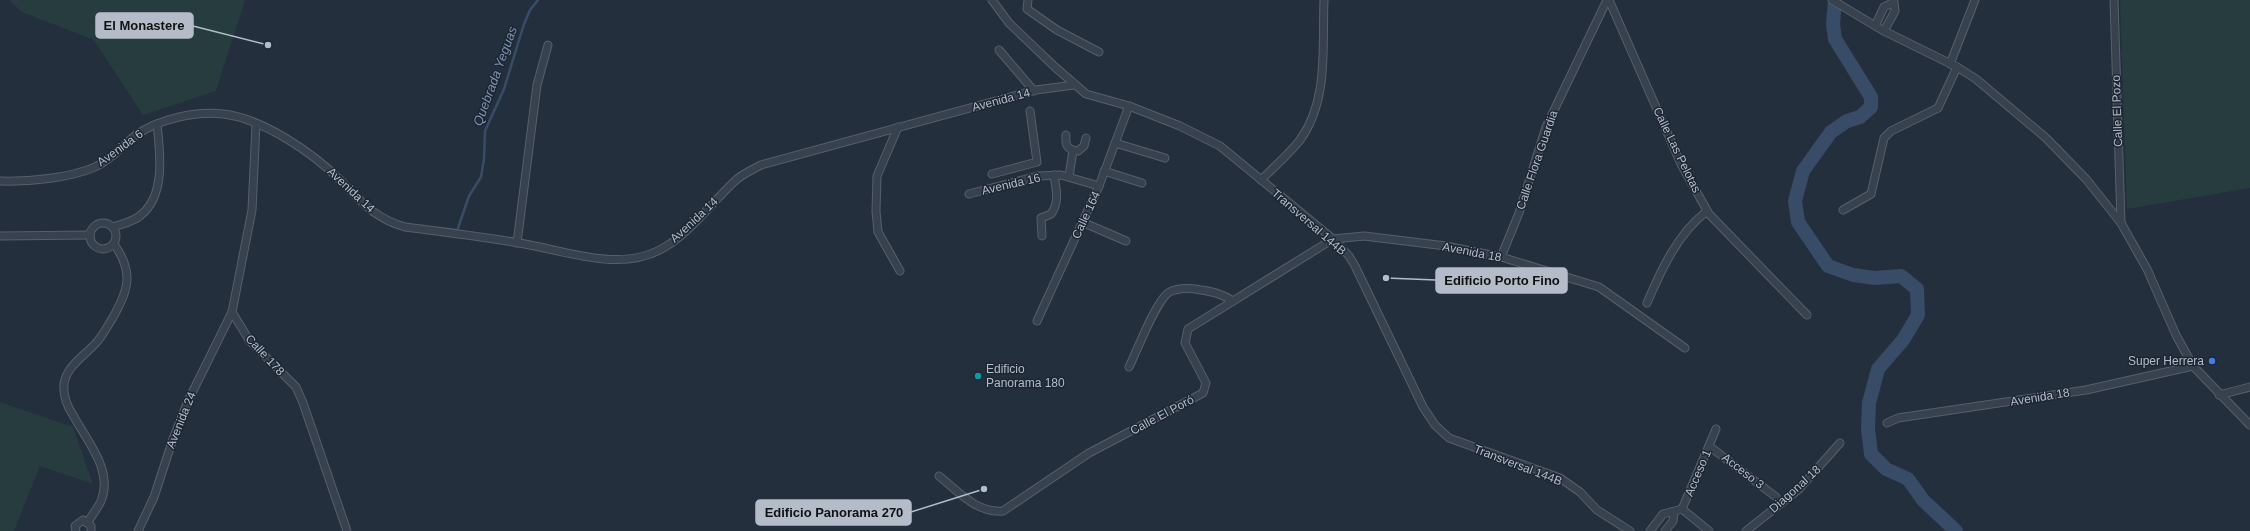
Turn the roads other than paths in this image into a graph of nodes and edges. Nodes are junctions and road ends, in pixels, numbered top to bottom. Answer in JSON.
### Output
{"nodes":[{"id":1,"x":992,"y":0,"type":"edge"},
{"id":2,"x":1028,"y":0,"type":"edge"},
{"id":3,"x":1324,"y":0,"type":"edge"},
{"id":4,"x":1608,"y":0,"type":"edge"},
{"id":5,"x":1832,"y":0,"type":"edge"},
{"id":6,"x":1975,"y":0,"type":"edge"},
{"id":7,"x":2114,"y":0,"type":"edge"},
{"id":8,"x":1894,"y":1,"type":"edge"},
{"id":9,"x":1875,"y":26,"type":"junction"},
{"id":10,"x":1884,"y":31,"type":"junction"},
{"id":11,"x":548,"y":44,"type":"dead end"},
{"id":12,"x":999,"y":50,"type":"dead end"},
{"id":13,"x":1099,"y":52,"type":"dead end"},
{"id":14,"x":1954,"y":66,"type":"junction"},
{"id":15,"x":1074,"y":85,"type":"junction"},
{"id":16,"x":1034,"y":91,"type":"junction"},
{"id":17,"x":1129,"y":106,"type":"junction"},
{"id":18,"x":1030,"y":111,"type":"dead end"},
{"id":19,"x":158,"y":124,"type":"junction"},
{"id":20,"x":256,"y":124,"type":"junction"},
{"id":21,"x":898,"y":127,"type":"junction"},
{"id":22,"x":1066,"y":135,"type":"dead end"},
{"id":23,"x":1086,"y":138,"type":"dead end"},
{"id":24,"x":1115,"y":143,"type":"junction"},
{"id":25,"x":1072,"y":150,"type":"junction"},
{"id":26,"x":1165,"y":158,"type":"dead end"},
{"id":27,"x":323,"y":163,"type":"joint"},
{"id":28,"x":1104,"y":172,"type":"junction"},
{"id":29,"x":1054,"y":175,"type":"junction"},
{"id":30,"x":1069,"y":177,"type":"junction"},
{"id":31,"x":1261,"y":180,"type":"junction"},
{"id":32,"x":0,"y":181,"type":"edge"},
{"id":33,"x":1142,"y":183,"type":"dead end"},
{"id":34,"x":1002,"y":184,"type":"junction"},
{"id":35,"x":1099,"y":186,"type":"junction"},
{"id":36,"x":969,"y":194,"type":"dead end"},
{"id":37,"x":1843,"y":210,"type":"dead end"},
{"id":38,"x":1707,"y":211,"type":"junction"},
{"id":39,"x":1082,"y":222,"type":"junction"},
{"id":40,"x":2122,"y":223,"type":"junction"},
{"id":41,"x":112,"y":227,"type":"junction"},
{"id":42,"x":90,"y":235,"type":"junction"},
{"id":43,"x":0,"y":236,"type":"edge"},
{"id":44,"x":1042,"y":236,"type":"dead end"},
{"id":45,"x":1333,"y":239,"type":"junction"},
{"id":46,"x":1126,"y":241,"type":"dead end"},
{"id":47,"x":517,"y":243,"type":"junction"},
{"id":48,"x":114,"y":244,"type":"junction"},
{"id":49,"x":1501,"y":257,"type":"junction"},
{"id":50,"x":900,"y":271,"type":"dead end"},
{"id":51,"x":1233,"y":301,"type":"junction"},
{"id":52,"x":1647,"y":303,"type":"dead end"},
{"id":53,"x":232,"y":312,"type":"junction"},
{"id":54,"x":1807,"y":315,"type":"dead end"},
{"id":55,"x":1037,"y":321,"type":"dead end"},
{"id":56,"x":1387,"y":334,"type":"junction"},
{"id":57,"x":1382,"y":340,"type":"dead end"},
{"id":58,"x":1685,"y":348,"type":"dead end"},
{"id":59,"x":2193,"y":366,"type":"junction"},
{"id":60,"x":1129,"y":367,"type":"dead end"},
{"id":61,"x":2250,"y":387,"type":"edge"},
{"id":62,"x":2219,"y":395,"type":"junction"},
{"id":63,"x":1887,"y":423,"type":"dead end"},
{"id":64,"x":2250,"y":425,"type":"edge"},
{"id":65,"x":1716,"y":428,"type":"dead end"},
{"id":66,"x":1840,"y":444,"type":"dead end"},
{"id":67,"x":1709,"y":446,"type":"junction"},
{"id":68,"x":939,"y":476,"type":"dead end"},
{"id":69,"x":1776,"y":497,"type":"dead end"},
{"id":70,"x":1682,"y":509,"type":"junction"},
{"id":71,"x":1674,"y":512,"type":"junction"},
{"id":72,"x":88,"y":522,"type":"junction"},
{"id":73,"x":76,"y":531,"type":"edge"},
{"id":74,"x":91,"y":531,"type":"edge"},
{"id":75,"x":138,"y":531,"type":"edge"},
{"id":76,"x":347,"y":531,"type":"edge"},
{"id":77,"x":1630,"y":531,"type":"edge"},
{"id":78,"x":1650,"y":531,"type":"edge"},
{"id":79,"x":1664,"y":531,"type":"edge"},
{"id":80,"x":1709,"y":531,"type":"edge"},
{"id":81,"x":1746,"y":531,"type":"edge"}],
"edges":[{"from":1,"to":15,"type":"street","name":"Transversal 144B"},
{"from":2,"to":13,"type":"street"},
{"from":3,"to":31,"type":"street"},
{"from":4,"to":38,"type":"street","name":"Calle Las Pelotas"},
{"from":4,"to":49,"type":"street","name":"Calle Flora Guardia"},
{"from":5,"to":9,"type":"street"},
{"from":6,"to":14,"type":"street"},
{"from":7,"to":40,"type":"street","name":"Calle El Pozo"},
{"from":8,"to":9,"type":"street"},
{"from":8,"to":10,"type":"street"},
{"from":9,"to":10,"type":"street"},
{"from":10,"to":14,"type":"street"},
{"from":11,"to":47,"type":"street"},
{"from":12,"to":16,"type":"street"},
{"from":14,"to":37,"type":"street"},
{"from":14,"to":40,"type":"street"},
{"from":15,"to":16,"type":"street","name":"Avenida 14"},
{"from":15,"to":17,"type":"street","name":"Transversal 144B"},
{"from":16,"to":21,"type":"street","name":"Avenida 14"},
{"from":17,"to":24,"type":"street","name":"Calle 164"},
{"from":17,"to":31,"type":"street","name":"Transversal 144B"},
{"from":18,"to":34,"type":"street"},
{"from":19,"to":20,"type":"street","name":"Avenida 6"},
{"from":19,"to":32,"type":"street","name":"Avenida 6"},
{"from":19,"to":41,"type":"street"},
{"from":20,"to":27,"type":"street","name":"Avenida 6"},
{"from":20,"to":53,"type":"street"},
{"from":21,"to":47,"type":"street","name":"Avenida 14"},
{"from":21,"to":50,"type":"street"},
{"from":22,"to":25,"type":"street"},
{"from":23,"to":25,"type":"street"},
{"from":24,"to":26,"type":"street"},
{"from":24,"to":28,"type":"street","name":"Calle 164"},
{"from":25,"to":30,"type":"street"},
{"from":27,"to":47,"type":"street","name":"Avenida 14"},
{"from":28,"to":33,"type":"street"},
{"from":28,"to":35,"type":"street","name":"Calle 164"},
{"from":29,"to":30,"type":"street","name":"Avenida 16"},
{"from":29,"to":34,"type":"street","name":"Avenida 16"},
{"from":29,"to":44,"type":"street"},
{"from":30,"to":35,"type":"street","name":"Avenida 16"},
{"from":31,"to":45,"type":"street","name":"Transversal 144B"},
{"from":34,"to":36,"type":"street","name":"Avenida 16"},
{"from":35,"to":39,"type":"street","name":"Calle 164"},
{"from":38,"to":52,"type":"street"},
{"from":38,"to":54,"type":"street","name":"Calle Las Pelotas"},
{"from":39,"to":46,"type":"street"},
{"from":39,"to":55,"type":"street","name":"Calle 164"},
{"from":40,"to":59,"type":"street"},
{"from":41,"to":42,"type":"street"},
{"from":41,"to":48,"type":"street"},
{"from":42,"to":43,"type":"street"},
{"from":42,"to":48,"type":"street"},
{"from":45,"to":49,"type":"street","name":"Avenida 18"},
{"from":45,"to":51,"type":"street","name":"Calle El Poró"},
{"from":45,"to":56,"type":"street","name":"Transversal 144B"},
{"from":48,"to":72,"type":"street"},
{"from":49,"to":58,"type":"street","name":"Avenida 18"},
{"from":51,"to":60,"type":"street"},
{"from":51,"to":68,"type":"street","name":"Calle El Poró"},
{"from":53,"to":75,"type":"street","name":"Avenida 24"},
{"from":53,"to":76,"type":"street","name":"Calle 178"},
{"from":56,"to":57,"type":"street"},
{"from":56,"to":77,"type":"street","name":"Transversal 144B"},
{"from":59,"to":62,"type":"street"},
{"from":59,"to":63,"type":"street","name":"Avenida 18"},
{"from":61,"to":62,"type":"street"},
{"from":62,"to":64,"type":"street"},
{"from":65,"to":67,"type":"street","name":"Acceso 1"},
{"from":66,"to":81,"type":"street","name":"Diagonal 18"},
{"from":67,"to":69,"type":"street","name":"Acceso 3"},
{"from":67,"to":70,"type":"street","name":"Acceso 1"},
{"from":70,"to":71,"type":"street","name":"Acceso 1"},
{"from":70,"to":80,"type":"street"},
{"from":71,"to":78,"type":"street","name":"Acceso 1"},
{"from":71,"to":79,"type":"street"},
{"from":72,"to":73,"type":"street"},
{"from":72,"to":74,"type":"street"}]}
